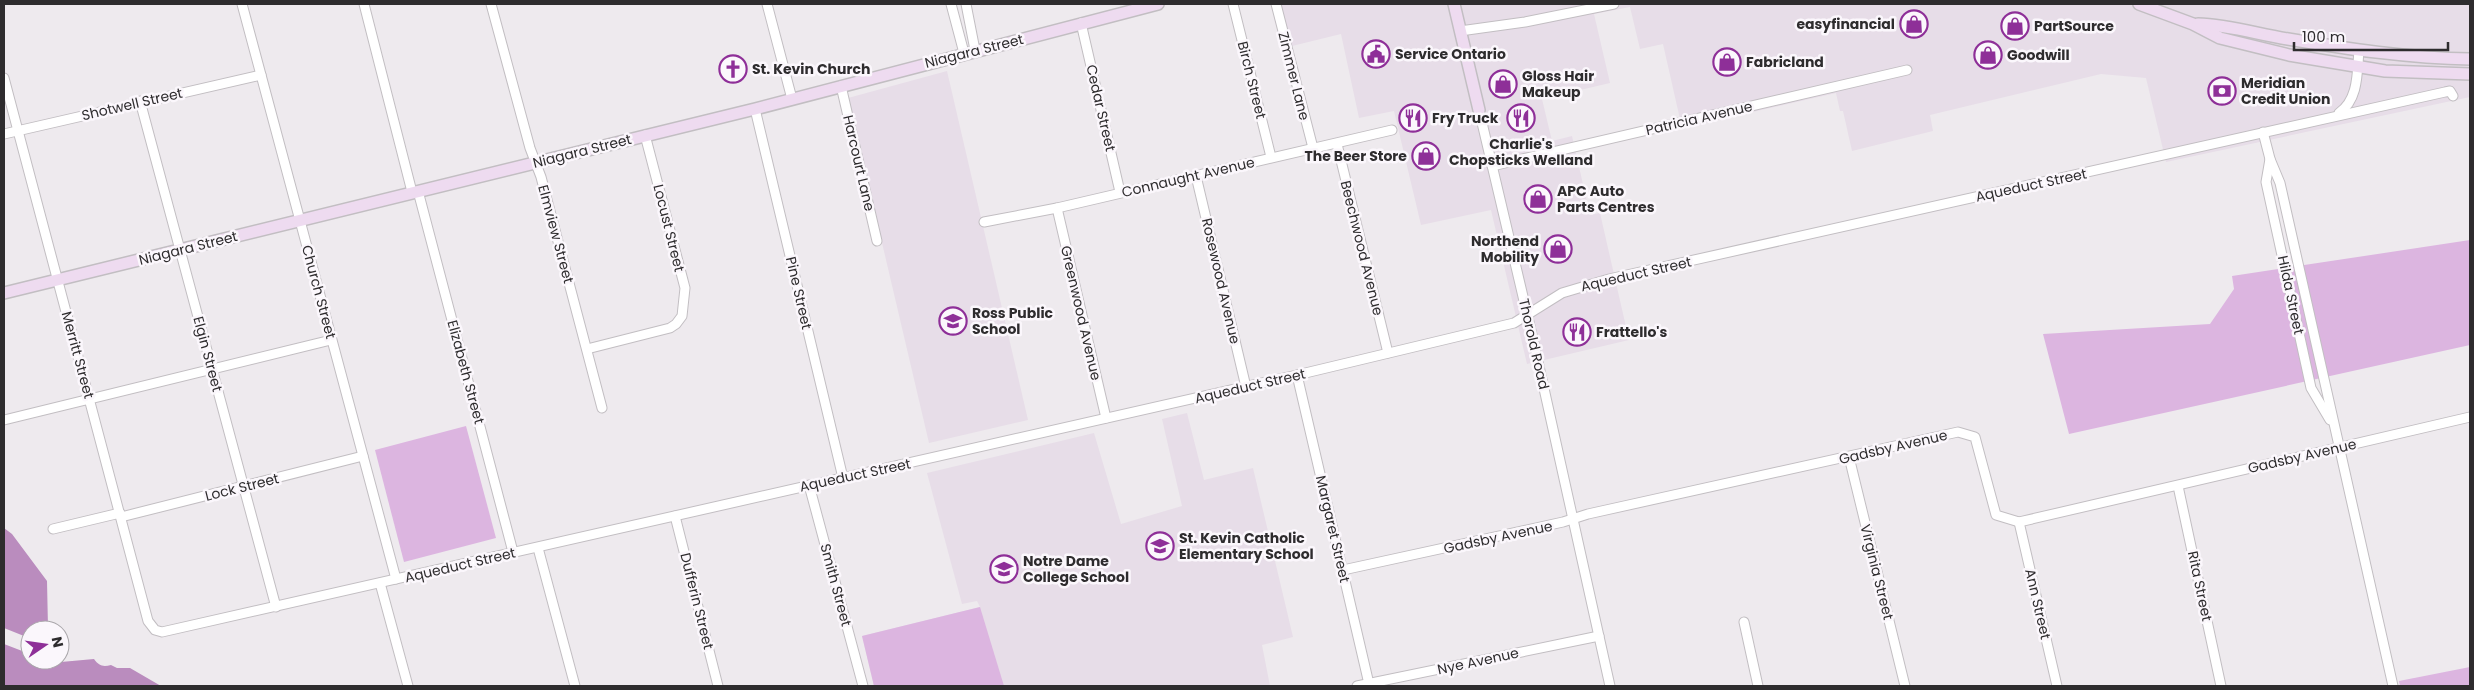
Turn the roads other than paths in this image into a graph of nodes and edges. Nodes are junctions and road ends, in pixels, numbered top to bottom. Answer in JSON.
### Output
{"nodes":[{"id":1,"x":242,"y":4,"type":"edge"},
{"id":2,"x":364,"y":4,"type":"edge"},
{"id":3,"x":491,"y":4,"type":"edge"},
{"id":4,"x":767,"y":4,"type":"edge"},
{"id":5,"x":951,"y":4,"type":"edge"},
{"id":6,"x":966,"y":4,"type":"edge"},
{"id":7,"x":1158,"y":4,"type":"edge"},
{"id":8,"x":1233,"y":4,"type":"edge"},
{"id":9,"x":1276,"y":4,"type":"edge"},
{"id":10,"x":1454,"y":4,"type":"edge"},
{"id":11,"x":1614,"y":4,"type":"edge"},
{"id":12,"x":2139,"y":4,"type":"edge"},
{"id":13,"x":1127,"y":8,"type":"edge"},
{"id":14,"x":1081,"y":23,"type":"junction"},
{"id":15,"x":2193,"y":24,"type":"junction"},
{"id":16,"x":1460,"y":31,"type":"junction"},
{"id":17,"x":976,"y":50,"type":"junction"},
{"id":18,"x":2358,"y":50,"type":"junction"},
{"id":19,"x":964,"y":53,"type":"junction"},
{"id":20,"x":2470,"y":59,"type":"edge"},
{"id":21,"x":2357,"y":66,"type":"junction"},
{"id":22,"x":1907,"y":70,"type":"dead end"},
{"id":23,"x":2470,"y":74,"type":"edge"},
{"id":24,"x":261,"y":75,"type":"junction"},
{"id":25,"x":4,"y":78,"type":"edge"},
{"id":26,"x":841,"y":86,"type":"junction"},
{"id":27,"x":2453,"y":96,"type":"dead end"},
{"id":28,"x":792,"y":99,"type":"junction"},
{"id":29,"x":140,"y":101,"type":"junction"},
{"id":30,"x":755,"y":109,"type":"junction"},
{"id":31,"x":1479,"y":110,"type":"joint"},
{"id":32,"x":2336,"y":115,"type":"junction"},
{"id":33,"x":1392,"y":130,"type":"dead end"},
{"id":34,"x":18,"y":131,"type":"junction"},
{"id":35,"x":2264,"y":132,"type":"junction"},
{"id":36,"x":4,"y":134,"type":"edge"},
{"id":37,"x":645,"y":135,"type":"junction"},
{"id":38,"x":1336,"y":144,"type":"junction"},
{"id":39,"x":1312,"y":148,"type":"junction"},
{"id":40,"x":1271,"y":157,"type":"junction"},
{"id":41,"x":2270,"y":160,"type":"junction"},
{"id":42,"x":536,"y":162,"type":"junction"},
{"id":43,"x":1492,"y":166,"type":"junction"},
{"id":44,"x":1196,"y":176,"type":"junction"},
{"id":45,"x":415,"y":192,"type":"junction"},
{"id":46,"x":1120,"y":192,"type":"junction"},
{"id":47,"x":1057,"y":208,"type":"junction"},
{"id":48,"x":299,"y":220,"type":"junction"},
{"id":49,"x":984,"y":222,"type":"dead end"},
{"id":50,"x":877,"y":241,"type":"dead end"},
{"id":51,"x":179,"y":251,"type":"junction"},
{"id":52,"x":58,"y":280,"type":"junction"},
{"id":53,"x":4,"y":294,"type":"edge"},
{"id":54,"x":1527,"y":314,"type":"junction"},
{"id":55,"x":331,"y":340,"type":"junction"},
{"id":56,"x":588,"y":349,"type":"junction"},
{"id":57,"x":1388,"y":353,"type":"junction"},
{"id":58,"x":212,"y":369,"type":"junction"},
{"id":59,"x":1298,"y":375,"type":"junction"},
{"id":60,"x":1246,"y":387,"type":"junction"},
{"id":61,"x":90,"y":400,"type":"junction"},
{"id":62,"x":602,"y":408,"type":"dead end"},
{"id":63,"x":2470,"y":417,"type":"edge"},
{"id":64,"x":1106,"y":418,"type":"junction"},
{"id":65,"x":4,"y":420,"type":"edge"},
{"id":66,"x":2334,"y":424,"type":"junction"},
{"id":67,"x":2340,"y":447,"type":"junction"},
{"id":68,"x":363,"y":456,"type":"junction"},
{"id":69,"x":1849,"y":457,"type":"junction"},
{"id":70,"x":843,"y":478,"type":"junction"},
{"id":71,"x":809,"y":485,"type":"junction"},
{"id":72,"x":243,"y":486,"type":"junction"},
{"id":73,"x":2178,"y":486,"type":"junction"},
{"id":74,"x":120,"y":515,"type":"junction"},
{"id":75,"x":675,"y":516,"type":"junction"},
{"id":76,"x":1573,"y":519,"type":"junction"},
{"id":77,"x":2019,"y":522,"type":"junction"},
{"id":78,"x":53,"y":529,"type":"dead end"},
{"id":79,"x":538,"y":548,"type":"junction"},
{"id":80,"x":513,"y":552,"type":"junction"},
{"id":81,"x":1343,"y":570,"type":"junction"},
{"id":82,"x":396,"y":579,"type":"junction"},
{"id":83,"x":380,"y":584,"type":"junction"},
{"id":84,"x":276,"y":607,"type":"junction"},
{"id":85,"x":1744,"y":622,"type":"dead end"},
{"id":86,"x":155,"y":630,"type":"joint"},
{"id":87,"x":1599,"y":636,"type":"junction"},
{"id":88,"x":1368,"y":684,"type":"junction"},
{"id":89,"x":408,"y":686,"type":"edge"},
{"id":90,"x":575,"y":686,"type":"edge"},
{"id":91,"x":718,"y":686,"type":"edge"},
{"id":92,"x":863,"y":686,"type":"edge"},
{"id":93,"x":1357,"y":686,"type":"edge"},
{"id":94,"x":1610,"y":686,"type":"edge"},
{"id":95,"x":1758,"y":686,"type":"edge"},
{"id":96,"x":1905,"y":686,"type":"edge"},
{"id":97,"x":2058,"y":686,"type":"edge"},
{"id":98,"x":2221,"y":686,"type":"edge"},
{"id":99,"x":2393,"y":686,"type":"edge"}],
"edges":[{"from":1,"to":24,"type":"street","name":"Church Street"},
{"from":2,"to":45,"type":"street","name":"Elizabeth Street"},
{"from":3,"to":42,"type":"street","name":"Elmview Street"},
{"from":4,"to":28,"type":"street"},
{"from":5,"to":19,"type":"street"},
{"from":6,"to":17,"type":"street"},
{"from":7,"to":13,"type":"main road","name":"Niagara Street"},
{"from":8,"to":40,"type":"street","name":"Birch Street"},
{"from":9,"to":39,"type":"street","name":"Zimmer Lane"},
{"from":10,"to":16,"type":"main road","name":"Thorold Road"},
{"from":11,"to":16,"type":"street"},
{"from":12,"to":15,"type":"main road"},
{"from":13,"to":14,"type":"main road","name":"Niagara Street"},
{"from":14,"to":17,"type":"main road","name":"Niagara Street"},
{"from":14,"to":46,"type":"street","name":"Cedar Street"},
{"from":15,"to":18,"type":"main road"},
{"from":15,"to":21,"type":"main road"},
{"from":16,"to":31,"type":"main road","name":"Thorold Road"},
{"from":17,"to":19,"type":"main road","name":"Niagara Street"},
{"from":18,"to":20,"type":"main road"},
{"from":18,"to":21,"type":"street"},
{"from":19,"to":26,"type":"main road","name":"Niagara Street"},
{"from":21,"to":23,"type":"main road"},
{"from":21,"to":32,"type":"street"},
{"from":22,"to":43,"type":"street","name":"Patricia Avenue"},
{"from":24,"to":29,"type":"street","name":"Shotwell Street"},
{"from":24,"to":48,"type":"street","name":"Church Street"},
{"from":25,"to":34,"type":"street","name":"Merritt Street"},
{"from":26,"to":28,"type":"main road","name":"Niagara Street"},
{"from":26,"to":50,"type":"street","name":"Harcourt Lane"},
{"from":27,"to":32,"type":"street","name":"Aqueduct Street"},
{"from":28,"to":30,"type":"main road","name":"Niagara Street"},
{"from":29,"to":34,"type":"street","name":"Shotwell Street"},
{"from":29,"to":51,"type":"street","name":"Elgin Street"},
{"from":30,"to":37,"type":"main road","name":"Niagara Street"},
{"from":30,"to":70,"type":"street","name":"Pine Street"},
{"from":31,"to":43,"type":"street","name":"Thorold Road"},
{"from":32,"to":35,"type":"street","name":"Aqueduct Street"},
{"from":33,"to":38,"type":"street","name":"Connaught Avenue"},
{"from":34,"to":36,"type":"street","name":"Shotwell Street"},
{"from":34,"to":52,"type":"street","name":"Merritt Street"},
{"from":35,"to":41,"type":"street","name":"Hilda Street"},
{"from":35,"to":54,"type":"street","name":"Aqueduct Street"},
{"from":37,"to":42,"type":"main road","name":"Niagara Street"},
{"from":37,"to":56,"type":"street","name":"Locust Street"},
{"from":38,"to":39,"type":"street","name":"Connaught Avenue"},
{"from":38,"to":57,"type":"street","name":"Beechwood Avenue"},
{"from":39,"to":40,"type":"street","name":"Connaught Avenue"},
{"from":40,"to":44,"type":"street","name":"Connaught Avenue"},
{"from":41,"to":66,"type":"street","name":"Hilda Street"},
{"from":41,"to":66,"type":"street","name":"Hilda Street"},
{"from":42,"to":45,"type":"main road","name":"Niagara Street"},
{"from":42,"to":56,"type":"street","name":"Elmview Street"},
{"from":43,"to":54,"type":"street","name":"Thorold Road"},
{"from":44,"to":46,"type":"street","name":"Connaught Avenue"},
{"from":44,"to":60,"type":"street","name":"Rosewood Avenue"},
{"from":45,"to":48,"type":"main road","name":"Niagara Street"},
{"from":45,"to":80,"type":"street","name":"Elizabeth Street"},
{"from":46,"to":47,"type":"street","name":"Connaught Avenue"},
{"from":47,"to":49,"type":"street","name":"Connaught Avenue"},
{"from":47,"to":64,"type":"street","name":"Greenwood Avenue"},
{"from":48,"to":51,"type":"main road","name":"Niagara Street"},
{"from":48,"to":55,"type":"street","name":"Church Street"},
{"from":51,"to":52,"type":"main road","name":"Niagara Street"},
{"from":51,"to":58,"type":"street","name":"Elgin Street"},
{"from":52,"to":53,"type":"main road","name":"Niagara Street"},
{"from":52,"to":61,"type":"street","name":"Merritt Street"},
{"from":54,"to":57,"type":"street","name":"Aqueduct Street"},
{"from":54,"to":76,"type":"street","name":"Thorold Road"},
{"from":55,"to":58,"type":"street"},
{"from":55,"to":68,"type":"street","name":"Church Street"},
{"from":56,"to":62,"type":"street","name":"Elmview Street"},
{"from":57,"to":59,"type":"street","name":"Aqueduct Street"},
{"from":58,"to":61,"type":"street"},
{"from":58,"to":72,"type":"street","name":"Elgin Street"},
{"from":59,"to":60,"type":"street","name":"Aqueduct Street"},
{"from":59,"to":81,"type":"street","name":"Margaret Street"},
{"from":60,"to":64,"type":"street","name":"Aqueduct Street"},
{"from":61,"to":65,"type":"street"},
{"from":61,"to":74,"type":"street","name":"Merritt Street"},
{"from":63,"to":67,"type":"street","name":"Gadsby Avenue"},
{"from":64,"to":70,"type":"street","name":"Aqueduct Street"},
{"from":66,"to":67,"type":"street","name":"Hilda Street"},
{"from":67,"to":73,"type":"street","name":"Gadsby Avenue"},
{"from":67,"to":99,"type":"street","name":"Hilda Street"},
{"from":68,"to":72,"type":"street","name":"Lock Street"},
{"from":68,"to":82,"type":"street","name":"Church Street"},
{"from":69,"to":76,"type":"street","name":"Gadsby Avenue"},
{"from":69,"to":77,"type":"street","name":"Gadsby Avenue"},
{"from":69,"to":96,"type":"street","name":"Virginia Street"},
{"from":70,"to":71,"type":"street","name":"Aqueduct Street"},
{"from":71,"to":75,"type":"street","name":"Aqueduct Street"},
{"from":71,"to":92,"type":"street","name":"Smith Street"},
{"from":72,"to":74,"type":"street","name":"Lock Street"},
{"from":72,"to":84,"type":"street","name":"Elgin Street"},
{"from":73,"to":77,"type":"street","name":"Gadsby Avenue"},
{"from":73,"to":98,"type":"street","name":"Rita Street"},
{"from":74,"to":78,"type":"street","name":"Lock Street"},
{"from":74,"to":86,"type":"street","name":"Merritt Street"},
{"from":75,"to":79,"type":"street","name":"Aqueduct Street"},
{"from":75,"to":91,"type":"street","name":"Dufferin Street"},
{"from":76,"to":81,"type":"street","name":"Gadsby Avenue"},
{"from":76,"to":87,"type":"street","name":"Thorold Road"},
{"from":77,"to":97,"type":"street","name":"Ann Street"},
{"from":79,"to":80,"type":"street","name":"Aqueduct Street"},
{"from":79,"to":90,"type":"street"},
{"from":80,"to":82,"type":"street","name":"Aqueduct Street"},
{"from":81,"to":88,"type":"street","name":"Margaret Street"},
{"from":82,"to":83,"type":"street","name":"Aqueduct Street"},
{"from":83,"to":84,"type":"street","name":"Aqueduct Street"},
{"from":83,"to":89,"type":"street"},
{"from":84,"to":86,"type":"street","name":"Aqueduct Street"},
{"from":85,"to":95,"type":"street"},
{"from":87,"to":88,"type":"street","name":"Nye Avenue"},
{"from":87,"to":94,"type":"street","name":"Thorold Road"},
{"from":88,"to":93,"type":"street","name":"Nye Avenue"}]}
